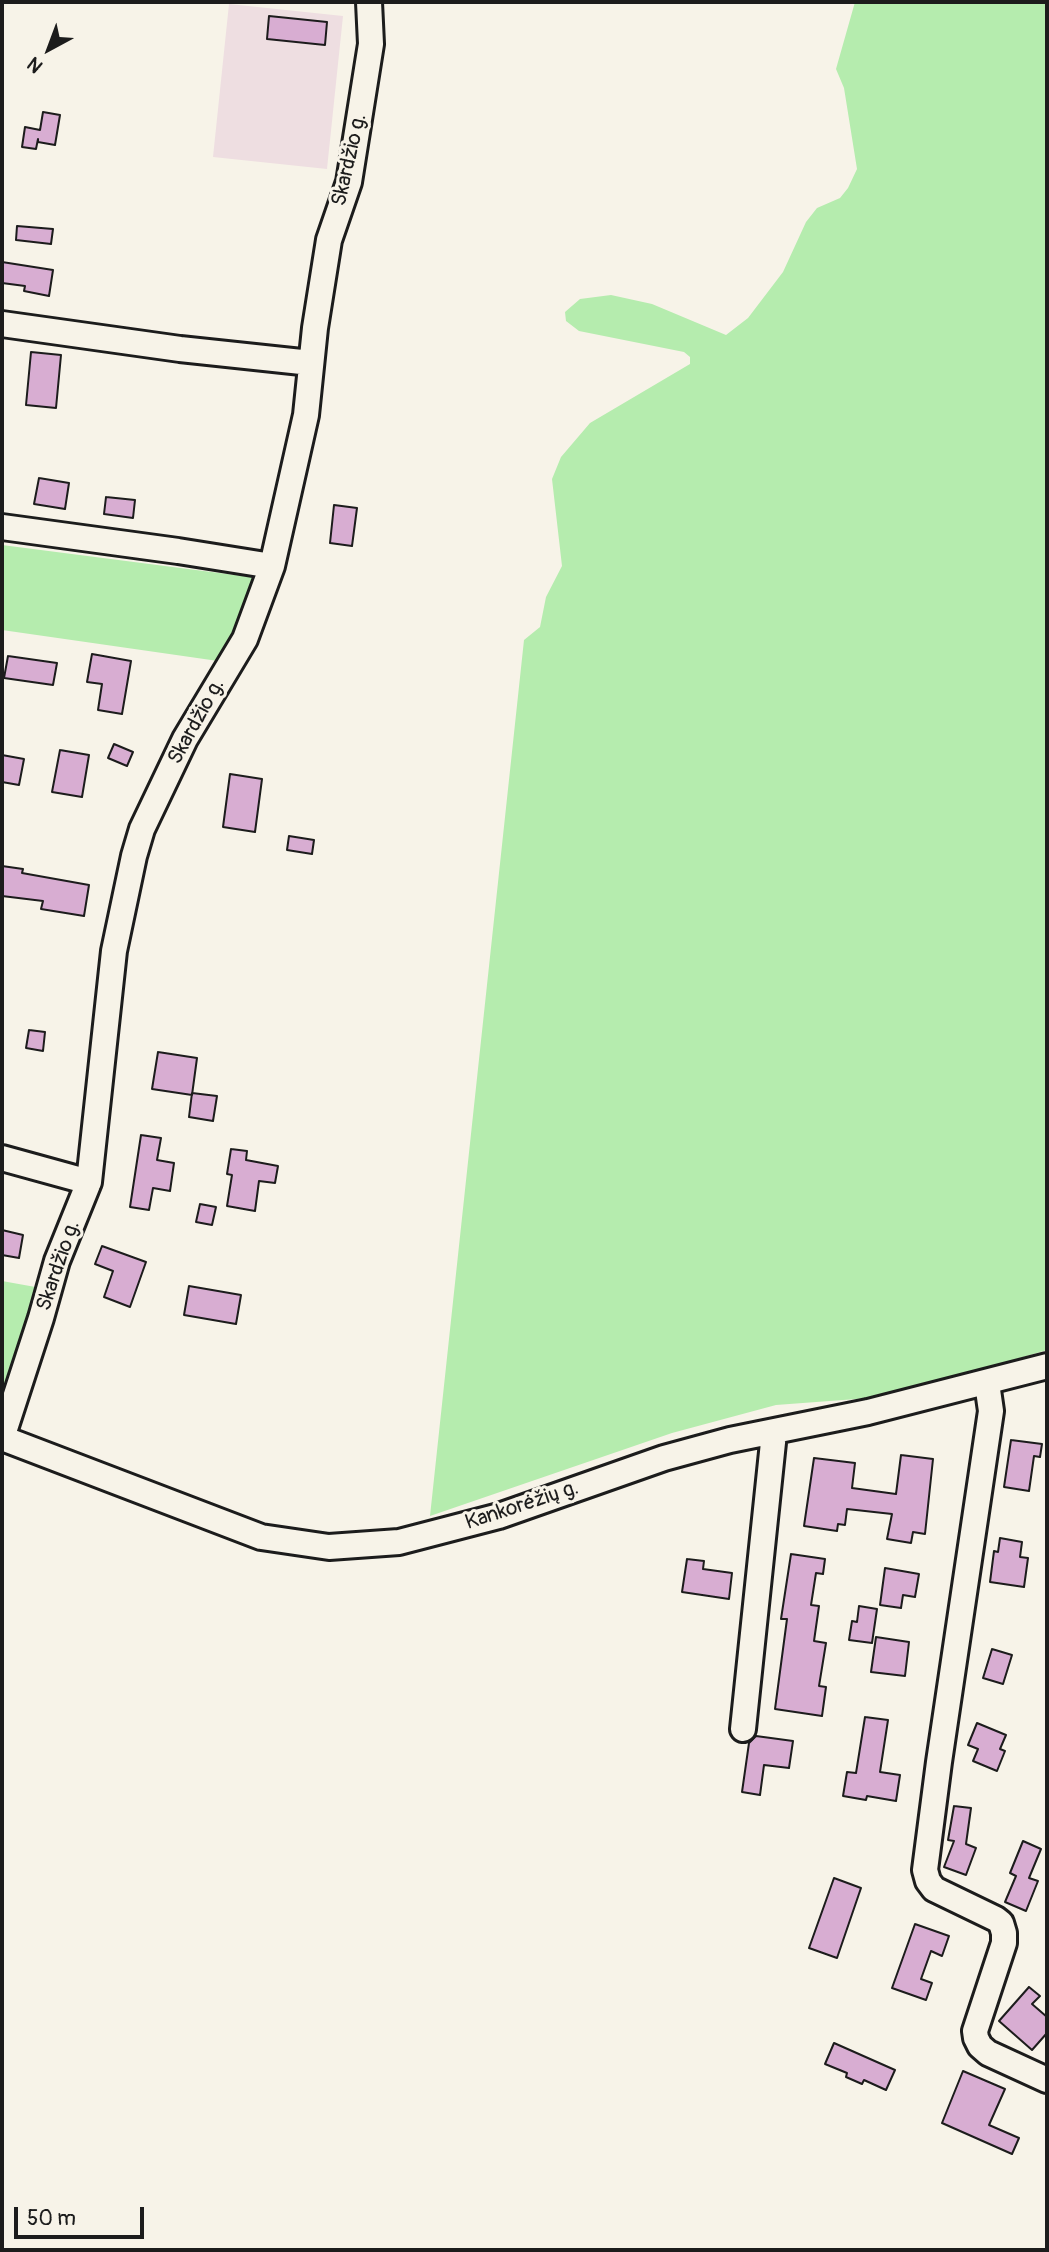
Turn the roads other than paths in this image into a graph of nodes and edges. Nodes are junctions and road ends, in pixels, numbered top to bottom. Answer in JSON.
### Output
{"nodes":[{"id":1,"x":369,"y":2,"type":"edge"},
{"id":2,"x":2,"y":324,"type":"edge"},
{"id":3,"x":311,"y":363,"type":"junction"},
{"id":4,"x":2,"y":527,"type":"edge"},
{"id":5,"x":272,"y":566,"type":"junction"},
{"id":6,"x":2,"y":1158,"type":"edge"},
{"id":7,"x":89,"y":1182,"type":"junction"},
{"id":8,"x":1047,"y":1366,"type":"edge"},
{"id":9,"x":987,"y":1382,"type":"junction"},
{"id":10,"x":774,"y":1433,"type":"junction"},
{"id":11,"x":2,"y":1438,"type":"edge"},
{"id":12,"x":743,"y":1728,"type":"dead end"},
{"id":13,"x":1047,"y":2080,"type":"edge"}],
"edges":[{"from":1,"to":3,"type":"street","name":"Skardžio g."},
{"from":2,"to":3,"type":"street"},
{"from":3,"to":5,"type":"street","name":"Skardžio g."},
{"from":4,"to":5,"type":"street"},
{"from":5,"to":7,"type":"street","name":"Skardžio g."},
{"from":6,"to":7,"type":"street"},
{"from":7,"to":11,"type":"street","name":"Skardžio g."},
{"from":8,"to":9,"type":"street","name":"Kankorėžių g."},
{"from":9,"to":10,"type":"street","name":"Kankorėžių g."},
{"from":9,"to":13,"type":"street"},
{"from":10,"to":11,"type":"street","name":"Kankorėžių g."},
{"from":10,"to":12,"type":"street"}]}
